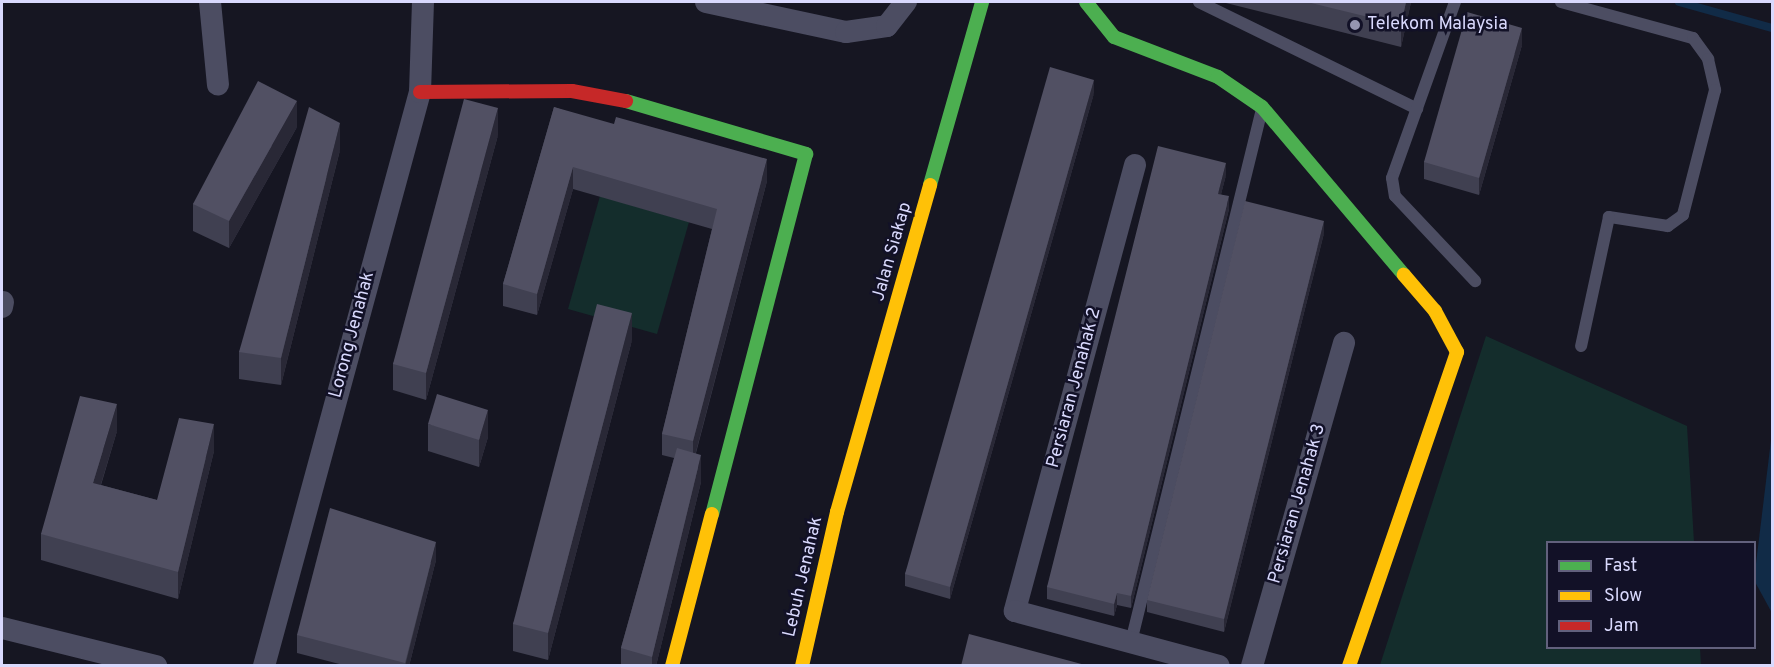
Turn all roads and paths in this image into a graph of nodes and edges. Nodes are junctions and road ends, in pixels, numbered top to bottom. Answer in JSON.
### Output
{"nodes":[{"id":1,"x":210,"y":2,"type":"edge"},
{"id":2,"x":423,"y":2,"type":"edge"},
{"id":3,"x":706,"y":2,"type":"edge"},
{"id":4,"x":906,"y":2,"type":"edge"},
{"id":5,"x":982,"y":2,"type":"edge"},
{"id":6,"x":1086,"y":2,"type":"edge"},
{"id":7,"x":1198,"y":2,"type":"edge"},
{"id":8,"x":1455,"y":2,"type":"edge"},
{"id":9,"x":1561,"y":2,"type":"edge"},
{"id":10,"x":218,"y":85,"type":"dead end"},
{"id":11,"x":420,"y":92,"type":"junction"},
{"id":12,"x":1262,"y":107,"type":"junction"},
{"id":13,"x":1417,"y":110,"type":"junction"},
{"id":14,"x":1135,"y":165,"type":"dead end"},
{"id":15,"x":1475,"y":281,"type":"dead end"},
{"id":16,"x":1344,"y":343,"type":"dead end"},
{"id":17,"x":1581,"y":346,"type":"dead end"},
{"id":18,"x":837,"y":512,"type":"junction"},
{"id":19,"x":2,"y":628,"type":"edge"},
{"id":20,"x":793,"y":633,"type":"dead end"},
{"id":21,"x":1131,"y":642,"type":"junction"},
{"id":22,"x":156,"y":666,"type":"edge"},
{"id":23,"x":264,"y":666,"type":"edge"},
{"id":24,"x":672,"y":666,"type":"edge"},
{"id":25,"x":802,"y":666,"type":"edge"},
{"id":26,"x":1219,"y":666,"type":"edge"},
{"id":27,"x":1252,"y":666,"type":"edge"},
{"id":28,"x":1349,"y":666,"type":"edge"}],
"edges":[{"from":1,"to":10,"type":"street"},
{"from":2,"to":11,"type":"street","name":"Lorong Jenahak"},
{"from":3,"to":4,"type":"street"},
{"from":5,"to":18,"type":"street","name":"Jalan Siakap"},
{"from":6,"to":12,"type":"street"},
{"from":7,"to":13,"type":"lane"},
{"from":8,"to":13,"type":"lane"},
{"from":9,"to":17,"type":"lane"},
{"from":11,"to":23,"type":"street","name":"Lorong Jenahak"},
{"from":11,"to":24,"type":"street"},
{"from":12,"to":21,"type":"lane"},
{"from":12,"to":28,"type":"street"},
{"from":13,"to":15,"type":"lane"},
{"from":14,"to":21,"type":"street","name":"Persiaran Jenahak 2"},
{"from":16,"to":27,"type":"street","name":"Persiaran Jenahak 3"},
{"from":18,"to":20,"type":"street","name":"Lebuh Jenahak"},
{"from":18,"to":25,"type":"street","name":"Lebuh Jenahak"},
{"from":19,"to":22,"type":"street"},
{"from":21,"to":26,"type":"street"}]}
